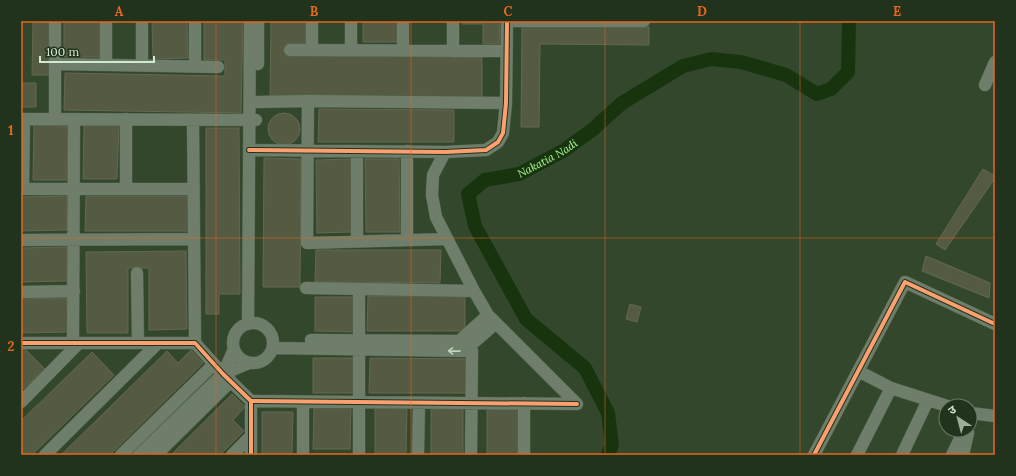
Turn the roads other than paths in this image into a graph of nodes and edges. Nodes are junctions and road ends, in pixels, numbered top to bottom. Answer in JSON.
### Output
{"nodes":[{"id":1,"x":55,"y":21,"type":"edge"},
{"id":2,"x":106,"y":21,"type":"edge"},
{"id":3,"x":142,"y":21,"type":"edge"},
{"id":4,"x":195,"y":21,"type":"edge"},
{"id":5,"x":250,"y":21,"type":"edge"},
{"id":6,"x":258,"y":21,"type":"edge"},
{"id":7,"x":312,"y":21,"type":"edge"},
{"id":8,"x":351,"y":21,"type":"edge"},
{"id":9,"x":403,"y":21,"type":"edge"},
{"id":10,"x":453,"y":21,"type":"edge"},
{"id":11,"x":507,"y":21,"type":"edge"},
{"id":12,"x":514,"y":21,"type":"edge"},
{"id":13,"x":644,"y":21,"type":"edge"},
{"id":14,"x":290,"y":50,"type":"dead end"},
{"id":15,"x":312,"y":50,"type":"junction"},
{"id":16,"x":351,"y":50,"type":"junction"},
{"id":17,"x":403,"y":51,"type":"junction"},
{"id":18,"x":452,"y":51,"type":"junction"},
{"id":19,"x":506,"y":51,"type":"junction"},
{"id":20,"x":995,"y":62,"type":"edge"},
{"id":21,"x":55,"y":64,"type":"junction"},
{"id":22,"x":106,"y":65,"type":"junction"},
{"id":23,"x":142,"y":66,"type":"junction"},
{"id":24,"x":195,"y":66,"type":"junction"},
{"id":25,"x":218,"y":67,"type":"dead end"},
{"id":26,"x":985,"y":85,"type":"dead end"},
{"id":27,"x":308,"y":101,"type":"junction"},
{"id":28,"x":258,"y":102,"type":"junction"},
{"id":29,"x":506,"y":103,"type":"junction"},
{"id":30,"x":22,"y":119,"type":"edge"},
{"id":31,"x":55,"y":119,"type":"junction"},
{"id":32,"x":74,"y":119,"type":"junction"},
{"id":33,"x":126,"y":119,"type":"junction"},
{"id":34,"x":193,"y":120,"type":"junction"},
{"id":35,"x":253,"y":120,"type":"junction"},
{"id":36,"x":253,"y":150,"type":"junction"},
{"id":37,"x":308,"y":151,"type":"junction"},
{"id":38,"x":357,"y":151,"type":"junction"},
{"id":39,"x":407,"y":151,"type":"junction"},
{"id":40,"x":445,"y":152,"type":"junction"},
{"id":41,"x":22,"y":188,"type":"edge"},
{"id":42,"x":74,"y":189,"type":"junction"},
{"id":43,"x":126,"y":189,"type":"junction"},
{"id":44,"x":194,"y":190,"type":"junction"},
{"id":45,"x":194,"y":239,"type":"junction"},
{"id":46,"x":447,"y":239,"type":"junction"},
{"id":47,"x":21,"y":240,"type":"edge"},
{"id":48,"x":74,"y":240,"type":"junction"},
{"id":49,"x":407,"y":240,"type":"junction"},
{"id":50,"x":357,"y":242,"type":"junction"},
{"id":51,"x":138,"y":272,"type":"dead end"},
{"id":52,"x":306,"y":288,"type":"dead end"},
{"id":53,"x":359,"y":289,"type":"junction"},
{"id":54,"x":474,"y":291,"type":"junction"},
{"id":55,"x":21,"y":292,"type":"edge"},
{"id":56,"x":74,"y":292,"type":"junction"},
{"id":57,"x":492,"y":319,"type":"junction"},
{"id":58,"x":252,"y":324,"type":"junction"},
{"id":59,"x":995,"y":324,"type":"edge"},
{"id":60,"x":468,"y":341,"type":"junction"},
{"id":61,"x":21,"y":343,"type":"edge"},
{"id":62,"x":76,"y":343,"type":"junction"},
{"id":63,"x":138,"y":343,"type":"junction"},
{"id":64,"x":158,"y":343,"type":"junction"},
{"id":65,"x":195,"y":343,"type":"junction"},
{"id":66,"x":273,"y":344,"type":"junction"},
{"id":67,"x":359,"y":345,"type":"junction"},
{"id":68,"x":234,"y":349,"type":"junction"},
{"id":69,"x":249,"y":363,"type":"junction"},
{"id":70,"x":214,"y":364,"type":"junction"},
{"id":71,"x":858,"y":371,"type":"junction"},
{"id":72,"x":227,"y":378,"type":"junction"},
{"id":73,"x":891,"y":388,"type":"junction"},
{"id":74,"x":928,"y":400,"type":"junction"},
{"id":75,"x":251,"y":401,"type":"junction"},
{"id":76,"x":21,"y":402,"type":"edge"},
{"id":77,"x":303,"y":402,"type":"junction"},
{"id":78,"x":359,"y":402,"type":"junction"},
{"id":79,"x":419,"y":403,"type":"junction"},
{"id":80,"x":471,"y":403,"type":"junction"},
{"id":81,"x":938,"y":403,"type":"edge"},
{"id":82,"x":524,"y":404,"type":"junction"},
{"id":83,"x":995,"y":416,"type":"edge"},
{"id":84,"x":978,"y":417,"type":"edge"},
{"id":85,"x":251,"y":436,"type":"junction"},
{"id":86,"x":960,"y":438,"type":"edge"},
{"id":87,"x":967,"y":438,"type":"edge"},
{"id":88,"x":44,"y":455,"type":"edge"},
{"id":89,"x":121,"y":455,"type":"edge"},
{"id":90,"x":139,"y":455,"type":"edge"},
{"id":91,"x":156,"y":455,"type":"edge"},
{"id":92,"x":232,"y":455,"type":"edge"},
{"id":93,"x":251,"y":455,"type":"edge"},
{"id":94,"x":303,"y":455,"type":"edge"},
{"id":95,"x":358,"y":455,"type":"edge"},
{"id":96,"x":418,"y":455,"type":"edge"},
{"id":97,"x":471,"y":455,"type":"edge"},
{"id":98,"x":524,"y":455,"type":"edge"},
{"id":99,"x":814,"y":455,"type":"edge"},
{"id":100,"x":857,"y":455,"type":"edge"},
{"id":101,"x":902,"y":455,"type":"edge"},
{"id":102,"x":952,"y":455,"type":"edge"},
{"id":103,"x":963,"y":455,"type":"edge"}],
"edges":[{"from":1,"to":21,"type":"street"},
{"from":2,"to":22,"type":"street"},
{"from":3,"to":23,"type":"street"},
{"from":4,"to":24,"type":"street"},
{"from":5,"to":35,"type":"street"},
{"from":6,"to":28,"type":"street"},
{"from":7,"to":15,"type":"street"},
{"from":8,"to":16,"type":"street"},
{"from":9,"to":17,"type":"street"},
{"from":10,"to":18,"type":"street"},
{"from":11,"to":19,"type":"street"},
{"from":12,"to":13,"type":"street"},
{"from":14,"to":15,"type":"street"},
{"from":15,"to":16,"type":"street"},
{"from":16,"to":17,"type":"street"},
{"from":17,"to":18,"type":"street"},
{"from":18,"to":19,"type":"street"},
{"from":19,"to":29,"type":"street"},
{"from":20,"to":26,"type":"street"},
{"from":21,"to":22,"type":"street"},
{"from":21,"to":31,"type":"street"},
{"from":22,"to":23,"type":"street"},
{"from":23,"to":24,"type":"street"},
{"from":24,"to":25,"type":"street"},
{"from":27,"to":28,"type":"street"},
{"from":27,"to":29,"type":"street"},
{"from":27,"to":37,"type":"street"},
{"from":28,"to":35,"type":"street"},
{"from":29,"to":40,"type":"street"},
{"from":30,"to":31,"type":"street"},
{"from":30,"to":41,"type":"street"},
{"from":31,"to":32,"type":"street"},
{"from":32,"to":33,"type":"street"},
{"from":32,"to":42,"type":"street"},
{"from":33,"to":34,"type":"street"},
{"from":33,"to":43,"type":"street"},
{"from":34,"to":35,"type":"street"},
{"from":34,"to":44,"type":"street"},
{"from":35,"to":36,"type":"street"},
{"from":36,"to":37,"type":"street"},
{"from":36,"to":58,"type":"street"},
{"from":37,"to":38,"type":"street"},
{"from":37,"to":50,"type":"street"},
{"from":38,"to":39,"type":"street"},
{"from":38,"to":50,"type":"street"},
{"from":39,"to":40,"type":"street"},
{"from":39,"to":49,"type":"street"},
{"from":40,"to":46,"type":"street"},
{"from":41,"to":42,"type":"street"},
{"from":42,"to":43,"type":"street"},
{"from":42,"to":48,"type":"street"},
{"from":43,"to":44,"type":"street"},
{"from":44,"to":45,"type":"street"},
{"from":45,"to":48,"type":"street"},
{"from":45,"to":65,"type":"street"},
{"from":46,"to":49,"type":"street"},
{"from":46,"to":54,"type":"street"},
{"from":47,"to":48,"type":"street"},
{"from":48,"to":56,"type":"street"},
{"from":49,"to":50,"type":"street"},
{"from":51,"to":63,"type":"street"},
{"from":52,"to":53,"type":"street"},
{"from":53,"to":54,"type":"street"},
{"from":53,"to":67,"type":"street"},
{"from":54,"to":57,"type":"street"},
{"from":55,"to":56,"type":"street"},
{"from":56,"to":62,"type":"street"},
{"from":57,"to":60,"type":"street"},
{"from":57,"to":82,"type":"street"},
{"from":58,"to":66,"type":"street"},
{"from":58,"to":68,"type":"street"},
{"from":59,"to":71,"type":"street"},
{"from":60,"to":67,"type":"street"},
{"from":60,"to":80,"type":"street"},
{"from":61,"to":62,"type":"street"},
{"from":62,"to":63,"type":"street"},
{"from":62,"to":76,"type":"street"},
{"from":63,"to":64,"type":"street"},
{"from":64,"to":65,"type":"street"},
{"from":64,"to":88,"type":"street"},
{"from":65,"to":70,"type":"street"},
{"from":66,"to":67,"type":"street"},
{"from":66,"to":69,"type":"street"},
{"from":67,"to":78,"type":"street"},
{"from":68,"to":69,"type":"street"},
{"from":68,"to":72,"type":"street"},
{"from":69,"to":72,"type":"street"},
{"from":70,"to":72,"type":"street"},
{"from":70,"to":89,"type":"street"},
{"from":71,"to":73,"type":"street"},
{"from":71,"to":99,"type":"street"},
{"from":72,"to":75,"type":"street"},
{"from":72,"to":90,"type":"street"},
{"from":72,"to":91,"type":"street"},
{"from":73,"to":74,"type":"street"},
{"from":73,"to":100,"type":"street"},
{"from":74,"to":81,"type":"street"},
{"from":74,"to":101,"type":"street"},
{"from":75,"to":77,"type":"street"},
{"from":75,"to":85,"type":"street"},
{"from":77,"to":78,"type":"street"},
{"from":77,"to":94,"type":"street"},
{"from":78,"to":79,"type":"street"},
{"from":78,"to":95,"type":"street"},
{"from":79,"to":80,"type":"street"},
{"from":79,"to":96,"type":"street"},
{"from":80,"to":82,"type":"street"},
{"from":80,"to":97,"type":"street"},
{"from":82,"to":98,"type":"street"},
{"from":83,"to":84,"type":"street"},
{"from":85,"to":92,"type":"street"},
{"from":85,"to":93,"type":"street"},
{"from":86,"to":102,"type":"street"},
{"from":87,"to":103,"type":"street"}]}
